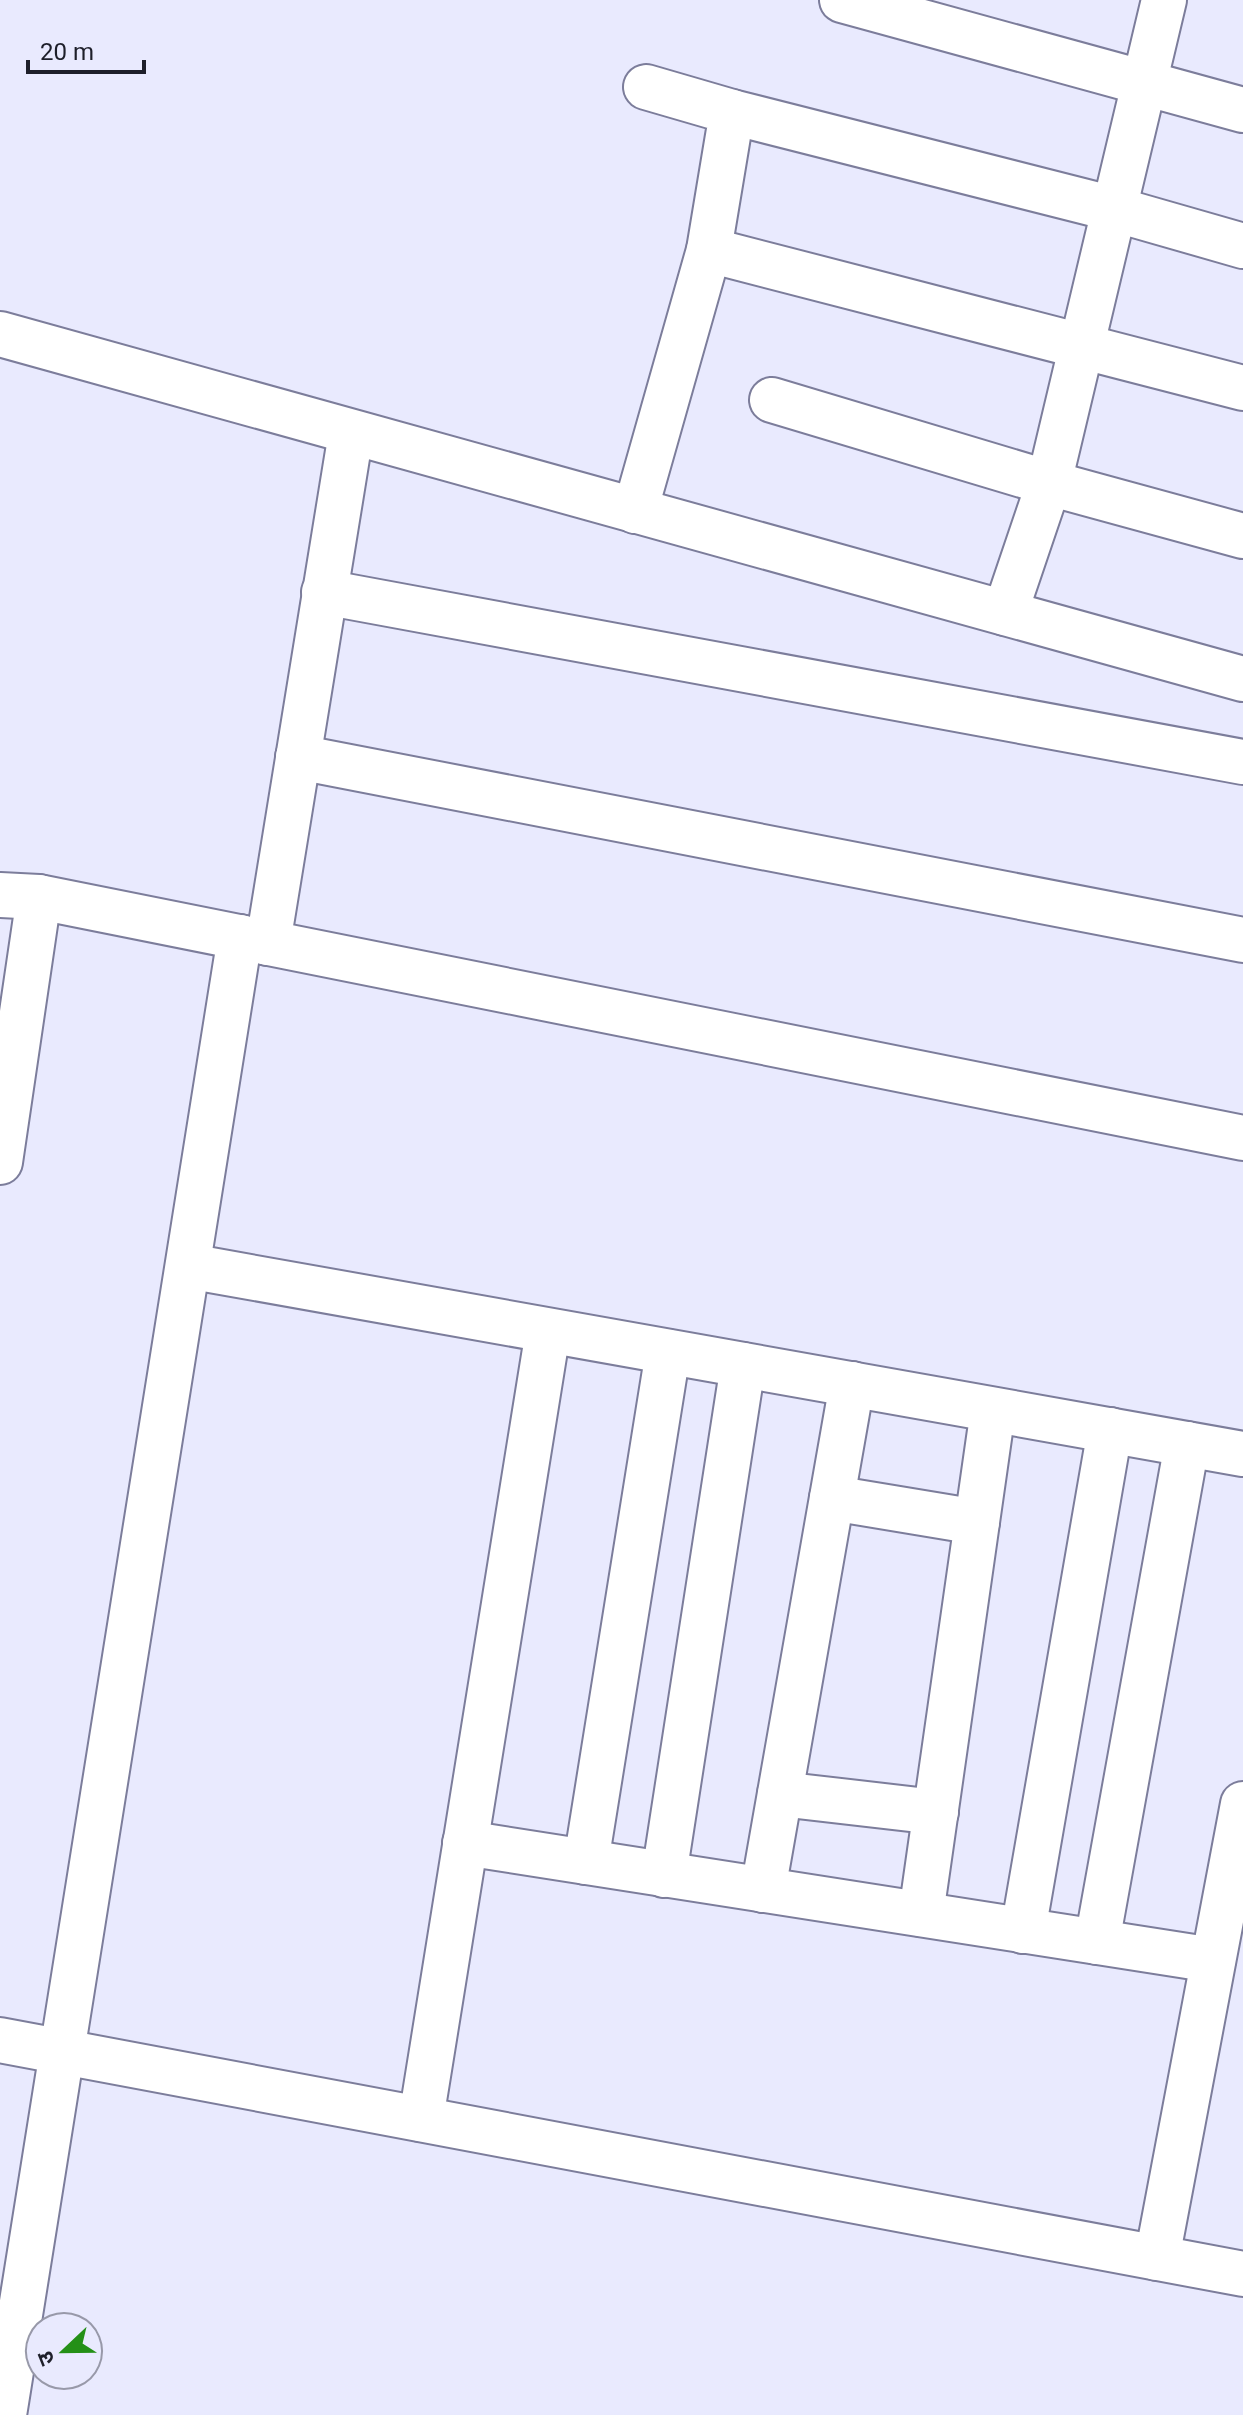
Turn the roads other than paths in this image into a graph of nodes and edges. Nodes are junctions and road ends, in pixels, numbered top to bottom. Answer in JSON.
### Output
{"nodes":[{"id":1,"x":842,"y":0,"type":"edge"},
{"id":2,"x":1164,"y":0,"type":"edge"},
{"id":3,"x":1143,"y":84,"type":"junction"},
{"id":4,"x":646,"y":87,"type":"dead end"},
{"id":5,"x":1243,"y":110,"type":"edge"},
{"id":6,"x":732,"y":112,"type":"junction"},
{"id":7,"x":1114,"y":209,"type":"junction"},
{"id":8,"x":1243,"y":246,"type":"edge"},
{"id":9,"x":709,"y":250,"type":"junction"},
{"id":10,"x":0,"y":334,"type":"edge"},
{"id":11,"x":1082,"y":346,"type":"junction"},
{"id":12,"x":1243,"y":388,"type":"edge"},
{"id":13,"x":772,"y":400,"type":"dead end"},
{"id":14,"x":351,"y":433,"type":"junction"},
{"id":15,"x":1049,"y":483,"type":"junction"},
{"id":16,"x":635,"y":511,"type":"junction"},
{"id":17,"x":1243,"y":536,"type":"edge"},
{"id":18,"x":324,"y":592,"type":"junction"},
{"id":19,"x":1005,"y":613,"type":"junction"},
{"id":20,"x":1243,"y":679,"type":"edge"},
{"id":21,"x":298,"y":757,"type":"junction"},
{"id":22,"x":1243,"y":762,"type":"edge"},
{"id":23,"x":20,"y":896,"type":"edge"},
{"id":24,"x":254,"y":940,"type":"junction"},
{"id":25,"x":1243,"y":940,"type":"edge"},
{"id":26,"x":1243,"y":1138,"type":"edge"},
{"id":27,"x":0,"y":1162,"type":"edge"},
{"id":28,"x":188,"y":1266,"type":"junction"},
{"id":29,"x":548,"y":1331,"type":"junction"},
{"id":30,"x":668,"y":1352,"type":"junction"},
{"id":31,"x":743,"y":1365,"type":"junction"},
{"id":32,"x":852,"y":1384,"type":"junction"},
{"id":33,"x":993,"y":1410,"type":"junction"},
{"id":34,"x":1110,"y":1430,"type":"junction"},
{"id":35,"x":1187,"y":1444,"type":"junction"},
{"id":36,"x":1243,"y":1454,"type":"edge"},
{"id":37,"x":832,"y":1498,"type":"junction"},
{"id":38,"x":977,"y":1522,"type":"junction"},
{"id":39,"x":780,"y":1794,"type":"junction"},
{"id":40,"x":1243,"y":1804,"type":"edge"},
{"id":41,"x":936,"y":1812,"type":"junction"},
{"id":42,"x":465,"y":1843,"type":"junction"},
{"id":43,"x":586,"y":1862,"type":"junction"},
{"id":44,"x":664,"y":1875,"type":"junction"},
{"id":45,"x":763,"y":1890,"type":"junction"},
{"id":46,"x":921,"y":1914,"type":"junction"},
{"id":47,"x":1023,"y":1931,"type":"junction"},
{"id":48,"x":1097,"y":1942,"type":"junction"},
{"id":49,"x":1213,"y":1960,"type":"junction"},
{"id":50,"x":0,"y":2040,"type":"edge"},
{"id":51,"x":62,"y":2052,"type":"junction"},
{"id":52,"x":421,"y":2119,"type":"junction"},
{"id":53,"x":1157,"y":2258,"type":"junction"},
{"id":54,"x":1243,"y":2274,"type":"edge"},
{"id":55,"x":4,"y":2415,"type":"edge"}],
"edges":[{"from":1,"to":3,"type":"street"},
{"from":2,"to":3,"type":"street"},
{"from":3,"to":5,"type":"street"},
{"from":3,"to":7,"type":"street"},
{"from":4,"to":6,"type":"street"},
{"from":6,"to":7,"type":"street"},
{"from":6,"to":9,"type":"street"},
{"from":7,"to":8,"type":"street"},
{"from":7,"to":11,"type":"street"},
{"from":9,"to":11,"type":"street"},
{"from":9,"to":16,"type":"street"},
{"from":10,"to":14,"type":"street"},
{"from":11,"to":12,"type":"street"},
{"from":11,"to":15,"type":"street"},
{"from":13,"to":15,"type":"street"},
{"from":14,"to":16,"type":"street"},
{"from":14,"to":18,"type":"street"},
{"from":15,"to":17,"type":"street"},
{"from":15,"to":19,"type":"street"},
{"from":16,"to":19,"type":"street"},
{"from":18,"to":21,"type":"street"},
{"from":18,"to":22,"type":"street"},
{"from":19,"to":20,"type":"street"},
{"from":21,"to":24,"type":"street"},
{"from":21,"to":25,"type":"street"},
{"from":23,"to":24,"type":"street"},
{"from":23,"to":27,"type":"street"},
{"from":24,"to":26,"type":"street"},
{"from":24,"to":28,"type":"street"},
{"from":28,"to":29,"type":"street"},
{"from":28,"to":51,"type":"street"},
{"from":29,"to":30,"type":"street"},
{"from":29,"to":42,"type":"street"},
{"from":30,"to":31,"type":"street"},
{"from":30,"to":43,"type":"street"},
{"from":31,"to":32,"type":"street"},
{"from":31,"to":44,"type":"street"},
{"from":32,"to":33,"type":"street"},
{"from":32,"to":37,"type":"street"},
{"from":33,"to":34,"type":"street"},
{"from":33,"to":38,"type":"street"},
{"from":34,"to":35,"type":"street"},
{"from":34,"to":47,"type":"street"},
{"from":35,"to":36,"type":"street"},
{"from":35,"to":48,"type":"street"},
{"from":37,"to":38,"type":"street"},
{"from":37,"to":39,"type":"street"},
{"from":38,"to":41,"type":"street"},
{"from":39,"to":41,"type":"street"},
{"from":39,"to":45,"type":"street"},
{"from":40,"to":49,"type":"street"},
{"from":41,"to":46,"type":"street"},
{"from":42,"to":43,"type":"street"},
{"from":42,"to":52,"type":"street"},
{"from":43,"to":44,"type":"street"},
{"from":44,"to":45,"type":"street"},
{"from":45,"to":46,"type":"street"},
{"from":46,"to":47,"type":"street"},
{"from":47,"to":48,"type":"street"},
{"from":48,"to":49,"type":"street"},
{"from":49,"to":53,"type":"street"},
{"from":50,"to":51,"type":"street"},
{"from":51,"to":52,"type":"street"},
{"from":51,"to":55,"type":"street"},
{"from":52,"to":53,"type":"street"},
{"from":53,"to":54,"type":"street"}]}
